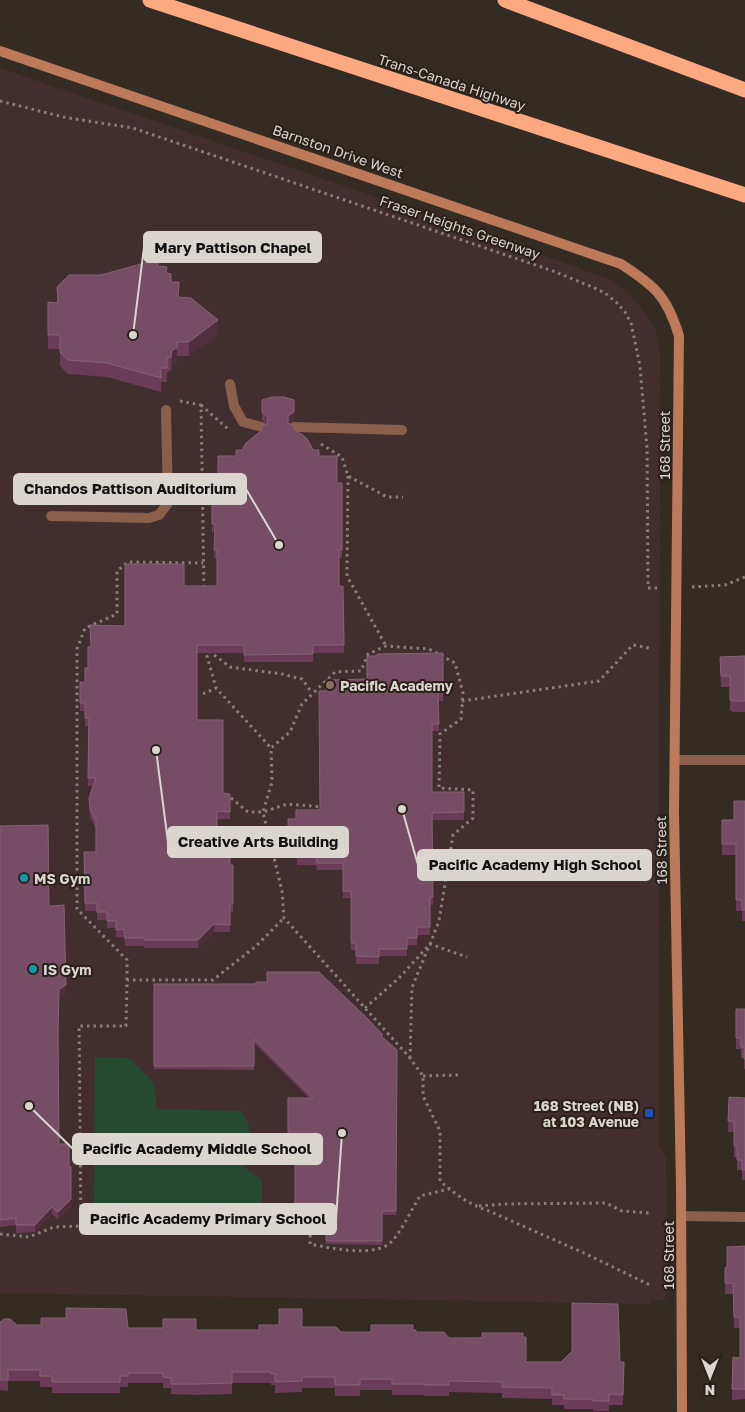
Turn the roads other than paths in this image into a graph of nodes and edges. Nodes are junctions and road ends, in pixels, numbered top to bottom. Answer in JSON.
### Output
{"nodes":[{"id":1,"x":138,"y":0,"type":"edge"},
{"id":2,"x":505,"y":0,"type":"edge"},
{"id":3,"x":155,"y":2,"type":"edge"},
{"id":4,"x":0,"y":50,"type":"edge"},
{"id":5,"x":745,"y":90,"type":"edge"},
{"id":6,"x":745,"y":195,"type":"edge"},
{"id":7,"x":659,"y":293,"type":"joint"},
{"id":8,"x":230,"y":384,"type":"dead end"},
{"id":9,"x":166,"y":410,"type":"dead end"},
{"id":10,"x":262,"y":427,"type":"edge"},
{"id":11,"x":294,"y":427,"type":"edge"},
{"id":12,"x":402,"y":430,"type":"dead end"},
{"id":13,"x":51,"y":516,"type":"dead end"},
{"id":14,"x":675,"y":760,"type":"junction"},
{"id":15,"x":745,"y":760,"type":"edge"},
{"id":16,"x":682,"y":1216,"type":"junction"},
{"id":17,"x":745,"y":1217,"type":"edge"},
{"id":18,"x":682,"y":1412,"type":"edge"}],
"edges":[{"from":1,"to":3,"type":"street"},
{"from":2,"to":5,"type":"highway"},
{"from":3,"to":6,"type":"highway","name":"Trans-Canada Highway"},
{"from":4,"to":7,"type":"street","name":"Barnston Drive West"},
{"from":7,"to":14,"type":"street","name":"168 Street"},
{"from":8,"to":10,"type":"street"},
{"from":9,"to":13,"type":"street"},
{"from":11,"to":12,"type":"street"},
{"from":14,"to":15,"type":"street"},
{"from":14,"to":16,"type":"street","name":"168 Street"},
{"from":16,"to":17,"type":"street"},
{"from":16,"to":18,"type":"street","name":"168 Street"}]}
